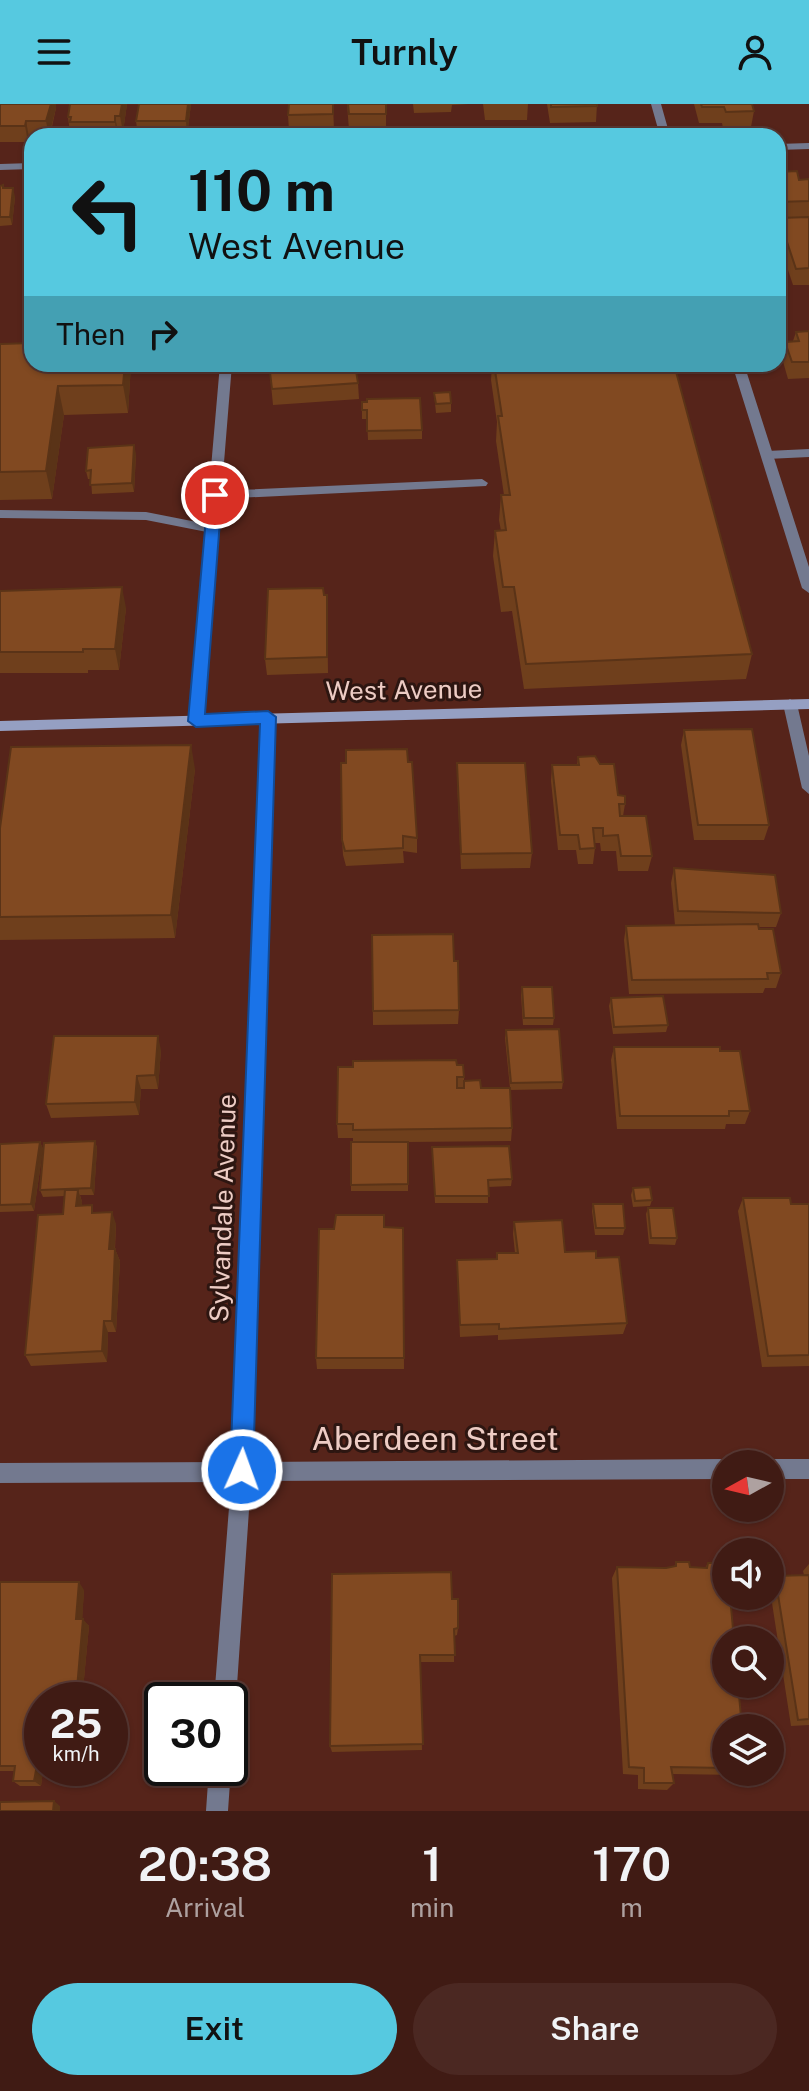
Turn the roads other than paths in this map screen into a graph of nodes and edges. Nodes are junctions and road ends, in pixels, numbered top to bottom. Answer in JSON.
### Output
{"nodes":[{"id":1,"x":656,"y":104,"type":"edge"},
{"id":2,"x":663,"y":128,"type":"edge"},
{"id":3,"x":809,"y":146,"type":"edge"},
{"id":4,"x":786,"y":147,"type":"edge"},
{"id":5,"x":24,"y":166,"type":"edge"},
{"id":6,"x":0,"y":167,"type":"edge"},
{"id":7,"x":225,"y":372,"type":"edge"},
{"id":8,"x":741,"y":372,"type":"edge"},
{"id":9,"x":809,"y":453,"type":"edge"},
{"id":10,"x":767,"y":455,"type":"junction"},
{"id":11,"x":482,"y":483,"type":"dead end"},
{"id":12,"x":215,"y":495,"type":"junction"},
{"id":13,"x":0,"y":514,"type":"edge"},
{"id":14,"x":212,"y":529,"type":"junction"},
{"id":15,"x":809,"y":588,"type":"edge"},
{"id":16,"x":790,"y":704,"type":"junction"},
{"id":17,"x":809,"y":704,"type":"edge"},
{"id":18,"x":268,"y":717,"type":"junction"},
{"id":19,"x":196,"y":721,"type":"junction"},
{"id":20,"x":0,"y":726,"type":"edge"},
{"id":21,"x":809,"y":788,"type":"edge"},
{"id":22,"x":712,"y":1469,"type":"edge"},
{"id":23,"x":784,"y":1469,"type":"edge"},
{"id":24,"x":809,"y":1469,"type":"edge"},
{"id":25,"x":242,"y":1470,"type":"junction"},
{"id":26,"x":0,"y":1473,"type":"edge"},
{"id":27,"x":226,"y":1682,"type":"edge"},
{"id":28,"x":219,"y":1786,"type":"edge"},
{"id":29,"x":217,"y":1811,"type":"edge"}],
"edges":[{"from":1,"to":2,"type":"street"},
{"from":3,"to":4,"type":"street"},
{"from":5,"to":6,"type":"street"},
{"from":7,"to":12,"type":"street"},
{"from":8,"to":10,"type":"street"},
{"from":9,"to":10,"type":"street"},
{"from":10,"to":15,"type":"street"},
{"from":11,"to":12,"type":"street"},
{"from":12,"to":14,"type":"street"},
{"from":13,"to":14,"type":"street"},
{"from":14,"to":19,"type":"street"},
{"from":16,"to":17,"type":"main road","name":"West Avenue"},
{"from":16,"to":18,"type":"main road","name":"West Avenue"},
{"from":16,"to":21,"type":"street"},
{"from":18,"to":19,"type":"main road","name":"West Avenue"},
{"from":18,"to":25,"type":"street","name":"Sylvandale Avenue"},
{"from":19,"to":20,"type":"main road","name":"West Avenue"},
{"from":22,"to":25,"type":"street","name":"Aberdeen Street"},
{"from":23,"to":24,"type":"street"},
{"from":25,"to":26,"type":"street","name":"Aberdeen Street"},
{"from":25,"to":27,"type":"street","name":"Sylvandale Avenue"},
{"from":28,"to":29,"type":"street"}]}
